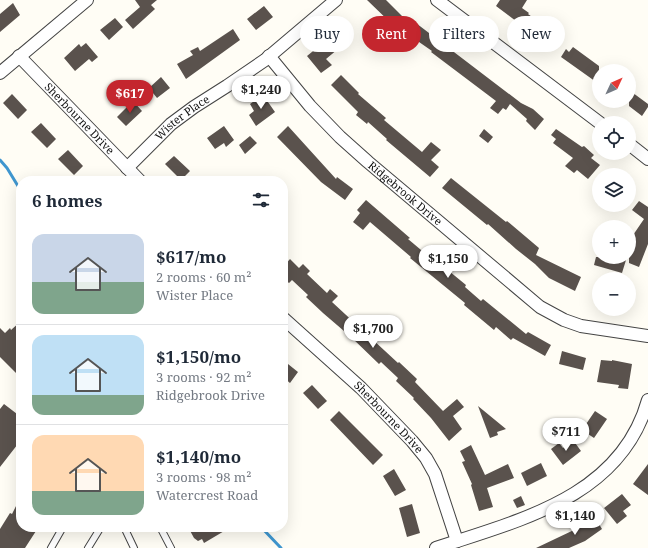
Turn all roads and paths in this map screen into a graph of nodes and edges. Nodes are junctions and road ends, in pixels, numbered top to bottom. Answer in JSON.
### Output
{"nodes":[{"id":1,"x":87,"y":0,"type":"edge"},
{"id":2,"x":336,"y":0,"type":"edge"},
{"id":3,"x":437,"y":0,"type":"edge"},
{"id":4,"x":20,"y":56,"type":"junction"},
{"id":5,"x":269,"y":56,"type":"junction"},
{"id":6,"x":0,"y":73,"type":"edge"},
{"id":7,"x":592,"y":117,"type":"edge"},
{"id":8,"x":636,"y":150,"type":"edge"},
{"id":9,"x":648,"y":159,"type":"edge"},
{"id":10,"x":127,"y":168,"type":"junction"},
{"id":11,"x":135,"y":176,"type":"edge"},
{"id":12,"x":288,"y":322,"type":"edge"},
{"id":13,"x":648,"y":336,"type":"edge"},
{"id":14,"x":648,"y":400,"type":"edge"},
{"id":15,"x":60,"y":532,"type":"edge"},
{"id":16,"x":98,"y":532,"type":"edge"},
{"id":17,"x":126,"y":532,"type":"edge"},
{"id":18,"x":163,"y":532,"type":"edge"},
{"id":19,"x":457,"y":541,"type":"junction"},
{"id":20,"x":51,"y":548,"type":"edge"},
{"id":21,"x":88,"y":548,"type":"edge"},
{"id":22,"x":134,"y":548,"type":"edge"},
{"id":23,"x":171,"y":548,"type":"edge"},
{"id":24,"x":436,"y":548,"type":"edge"}],
"edges":[{"from":1,"to":4,"type":"street"},
{"from":2,"to":5,"type":"street","name":"Wister Place"},
{"from":3,"to":7,"type":"street"},
{"from":4,"to":6,"type":"street"},
{"from":4,"to":10,"type":"street","name":"Sherbourne Drive"},
{"from":5,"to":10,"type":"street","name":"Wister Place"},
{"from":5,"to":13,"type":"street","name":"Ridgebrook Drive"},
{"from":8,"to":9,"type":"street"},
{"from":10,"to":11,"type":"street","name":"Sherbourne Drive"},
{"from":12,"to":19,"type":"street","name":"Sherbourne Drive"},
{"from":14,"to":19,"type":"street"},
{"from":15,"to":20,"type":"lane"},
{"from":16,"to":21,"type":"lane"},
{"from":17,"to":22,"type":"lane"},
{"from":18,"to":23,"type":"lane"},
{"from":19,"to":24,"type":"street"}]}
